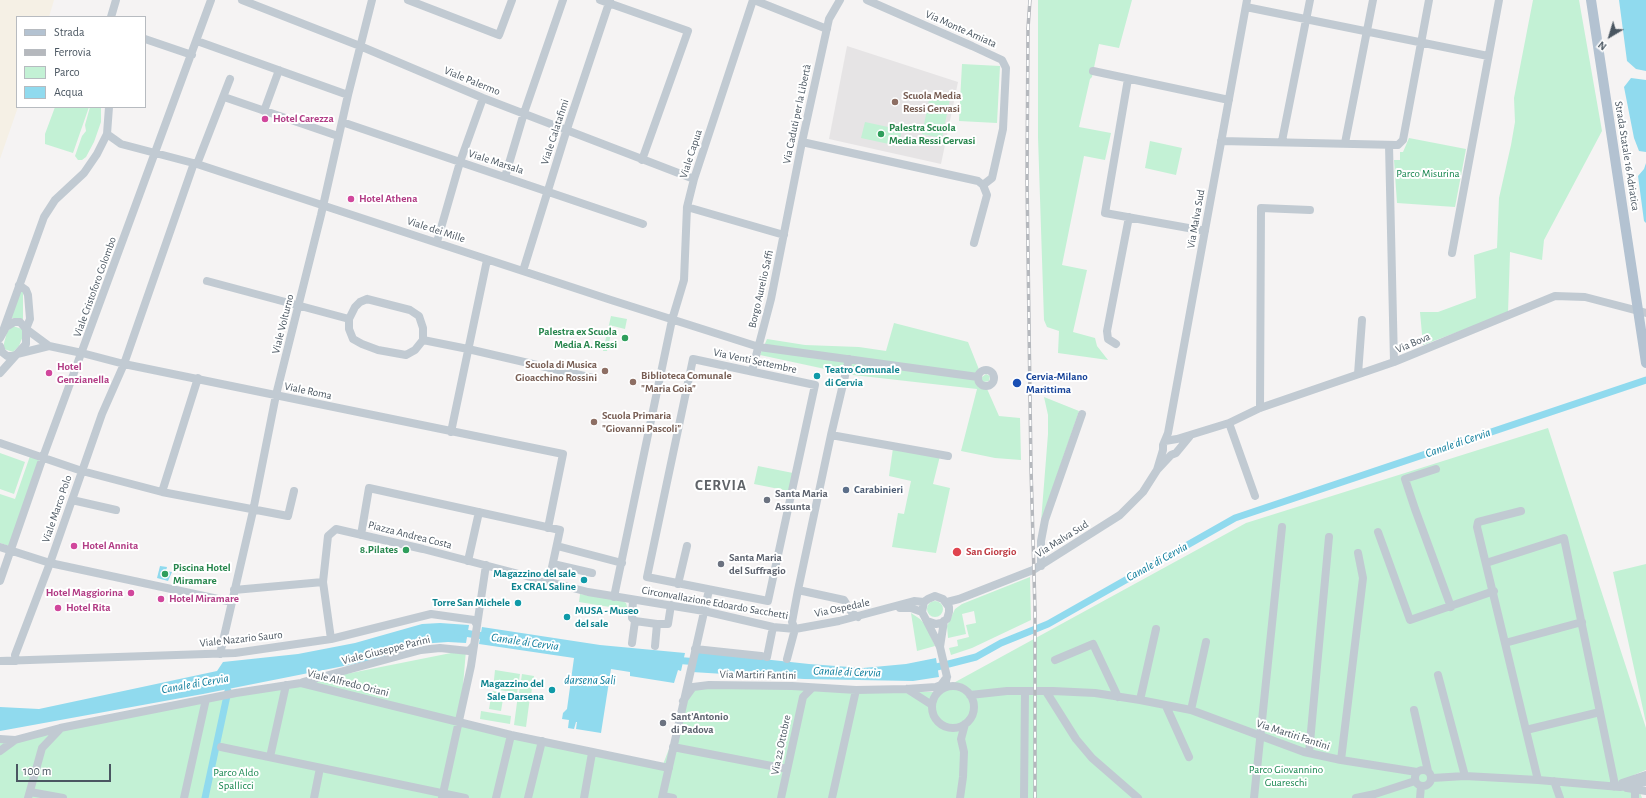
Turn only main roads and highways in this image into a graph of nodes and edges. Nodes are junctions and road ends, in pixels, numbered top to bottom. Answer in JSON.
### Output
{"nodes":[{"id":1,"x":1591,"y":0,"type":"edge"},
{"id":2,"x":1642,"y":312,"type":"edge"},
{"id":3,"x":1646,"y":363,"type":"edge"}],
"edges":[{"from":1,"to":2,"type":"main road","name":"Strada Statale 16 Adriatica"},
{"from":2,"to":3,"type":"main road","name":"Strada Statale 16 Adriatica"}]}
